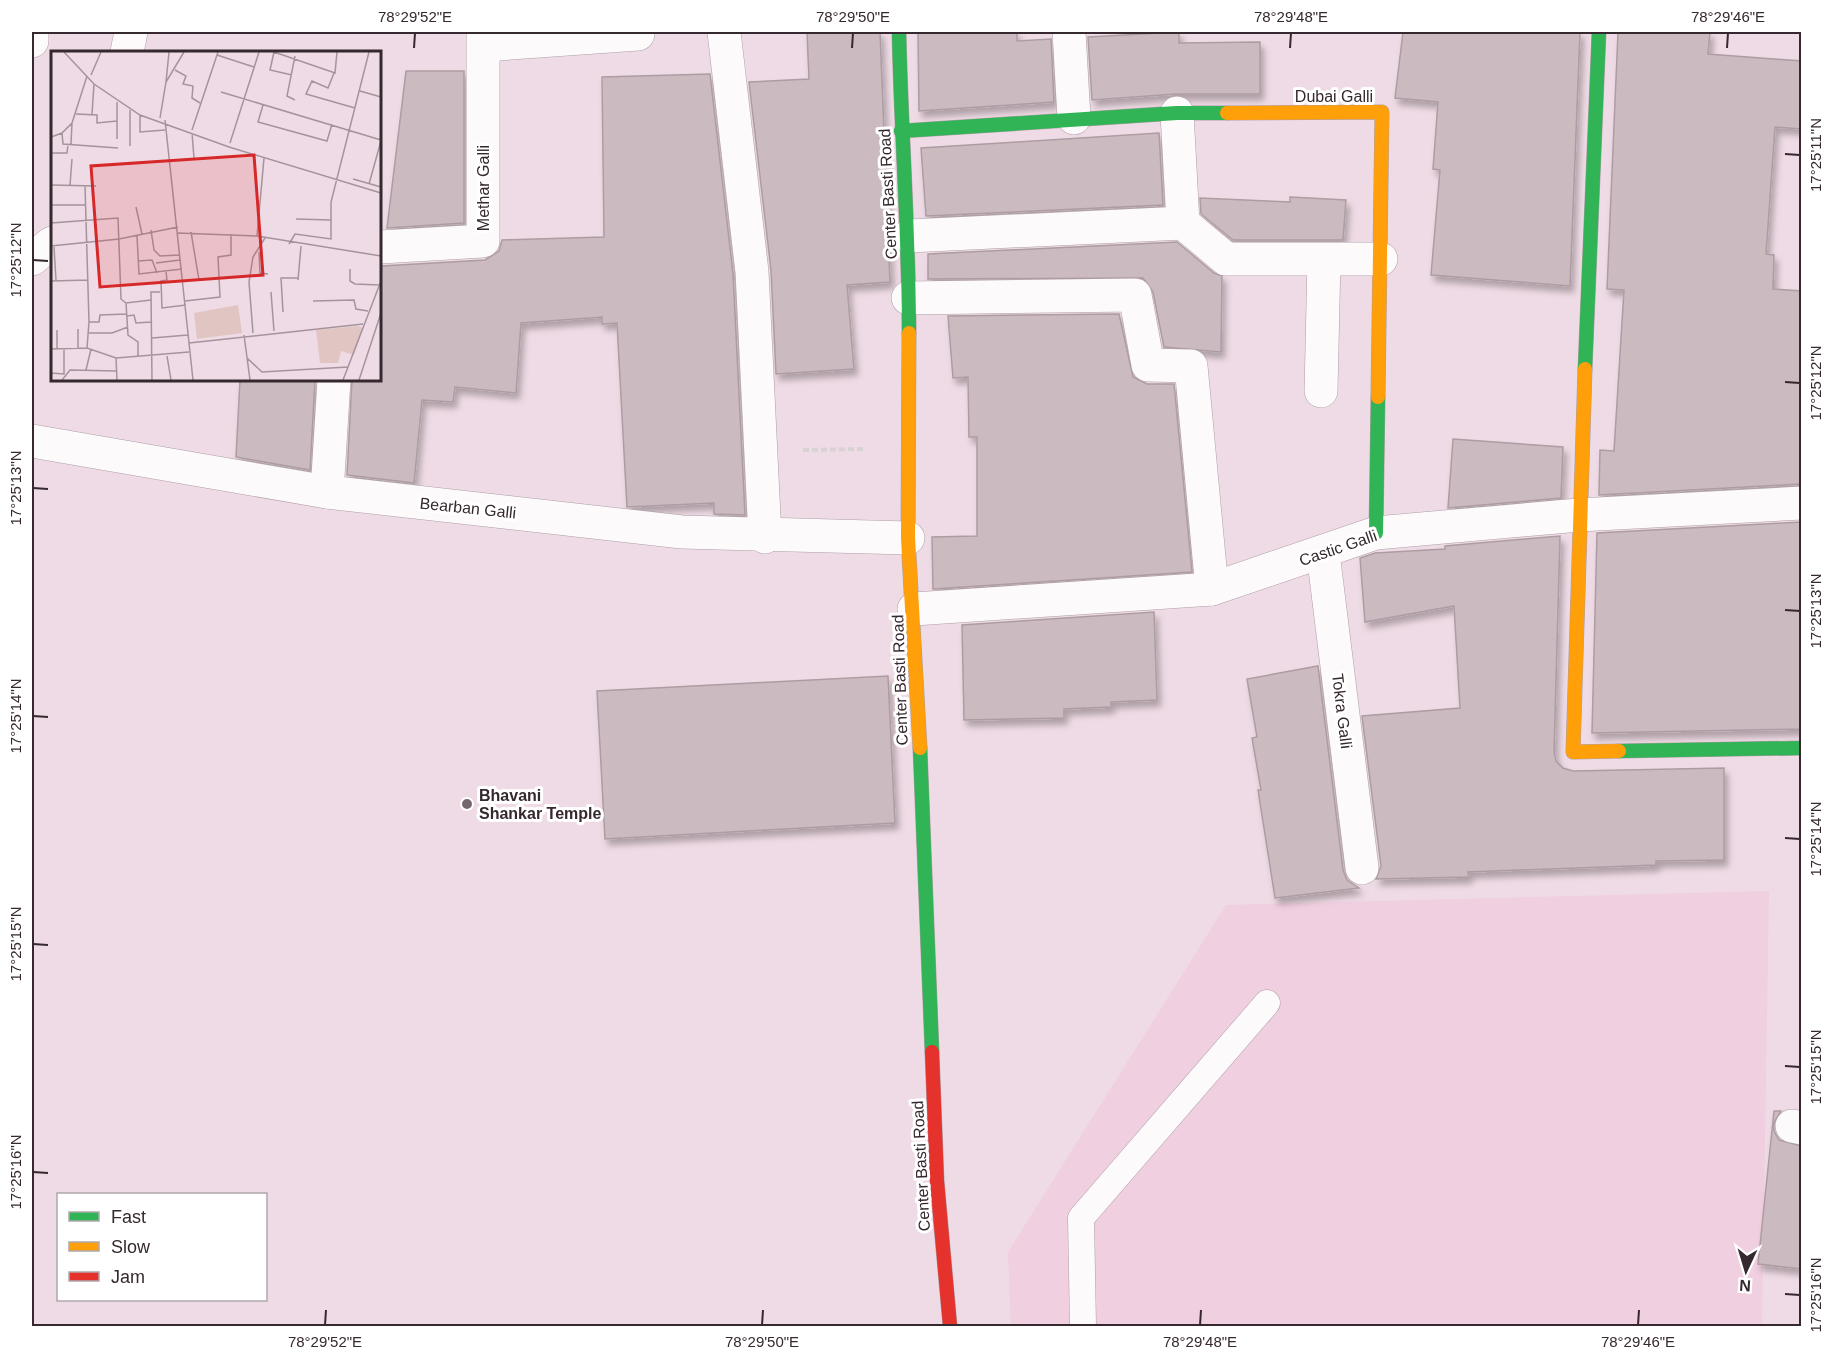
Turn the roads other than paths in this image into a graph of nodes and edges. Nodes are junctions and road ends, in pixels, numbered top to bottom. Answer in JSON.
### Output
{"nodes":[{"id":1,"x":32,"y":32,"type":"edge"},
{"id":2,"x":131,"y":32,"type":"edge"},
{"id":3,"x":724,"y":32,"type":"edge"},
{"id":4,"x":899,"y":32,"type":"edge"},
{"id":5,"x":1070,"y":32,"type":"edge"},
{"id":6,"x":1599,"y":32,"type":"edge"},
{"id":7,"x":638,"y":34,"type":"dead end"},
{"id":8,"x":484,"y":38,"type":"edge"},
{"id":9,"x":32,"y":41,"type":"edge"},
{"id":10,"x":126,"y":51,"type":"edge"},
{"id":11,"x":1177,"y":113,"type":"junction"},
{"id":12,"x":1074,"y":118,"type":"junction"},
{"id":13,"x":901,"y":131,"type":"junction"},
{"id":14,"x":1183,"y":223,"type":"junction"},
{"id":15,"x":909,"y":236,"type":"junction"},
{"id":16,"x":51,"y":244,"type":"edge"},
{"id":17,"x":381,"y":247,"type":"edge"},
{"id":18,"x":32,"y":259,"type":"edge"},
{"id":19,"x":1381,"y":259,"type":"junction"},
{"id":20,"x":1324,"y":260,"type":"junction"},
{"id":21,"x":908,"y":298,"type":"junction"},
{"id":22,"x":334,"y":381,"type":"edge"},
{"id":23,"x":1320,"y":391,"type":"dead end"},
{"id":24,"x":32,"y":444,"type":"edge"},
{"id":25,"x":327,"y":492,"type":"junction"},
{"id":26,"x":1802,"y":503,"type":"edge"},
{"id":27,"x":1579,"y":515,"type":"junction"},
{"id":28,"x":1376,"y":533,"type":"junction"},
{"id":29,"x":765,"y":537,"type":"junction"},
{"id":30,"x":908,"y":538,"type":"junction"},
{"id":31,"x":1323,"y":553,"type":"junction"},
{"id":32,"x":1212,"y":589,"type":"junction"},
{"id":33,"x":914,"y":609,"type":"junction"},
{"id":34,"x":1802,"y":747,"type":"edge"},
{"id":35,"x":1362,"y":868,"type":"dead end"},
{"id":36,"x":1268,"y":1003,"type":"dead end"},
{"id":37,"x":950,"y":1326,"type":"edge"},
{"id":38,"x":1083,"y":1326,"type":"edge"}],
"edges":[{"from":1,"to":9,"type":"street"},
{"from":2,"to":10,"type":"street"},
{"from":3,"to":29,"type":"street"},
{"from":4,"to":13,"type":"street","name":"Center Basti Road"},
{"from":5,"to":12,"type":"street"},
{"from":6,"to":27,"type":"street"},
{"from":7,"to":8,"type":"street"},
{"from":8,"to":17,"type":"street","name":"Methar Galli"},
{"from":11,"to":12,"type":"street","name":"Dubai Galli"},
{"from":11,"to":14,"type":"street"},
{"from":11,"to":19,"type":"street","name":"Dubai Galli"},
{"from":12,"to":13,"type":"street","name":"Dubai Galli"},
{"from":13,"to":15,"type":"street","name":"Center Basti Road"},
{"from":14,"to":15,"type":"street"},
{"from":14,"to":20,"type":"street"},
{"from":15,"to":21,"type":"street","name":"Center Basti Road"},
{"from":16,"to":18,"type":"street"},
{"from":19,"to":20,"type":"street"},
{"from":19,"to":28,"type":"street","name":"Dubai Galli"},
{"from":20,"to":23,"type":"street"},
{"from":21,"to":30,"type":"street","name":"Center Basti Road"},
{"from":21,"to":32,"type":"street"},
{"from":22,"to":25,"type":"street"},
{"from":24,"to":25,"type":"street","name":"Bearban Galli"},
{"from":25,"to":29,"type":"street","name":"Bearban Galli"},
{"from":26,"to":27,"type":"street","name":"Castic Galli"},
{"from":27,"to":28,"type":"street","name":"Castic Galli"},
{"from":27,"to":34,"type":"street"},
{"from":28,"to":31,"type":"street","name":"Castic Galli"},
{"from":29,"to":30,"type":"street","name":"Bearban Galli"},
{"from":30,"to":33,"type":"street","name":"Center Basti Road"},
{"from":31,"to":32,"type":"street","name":"Castic Galli"},
{"from":31,"to":35,"type":"street","name":"Tokra Galli"},
{"from":32,"to":33,"type":"street","name":"Castic Galli"},
{"from":33,"to":37,"type":"street","name":"Center Basti Road"},
{"from":36,"to":38,"type":"lane"}]}
